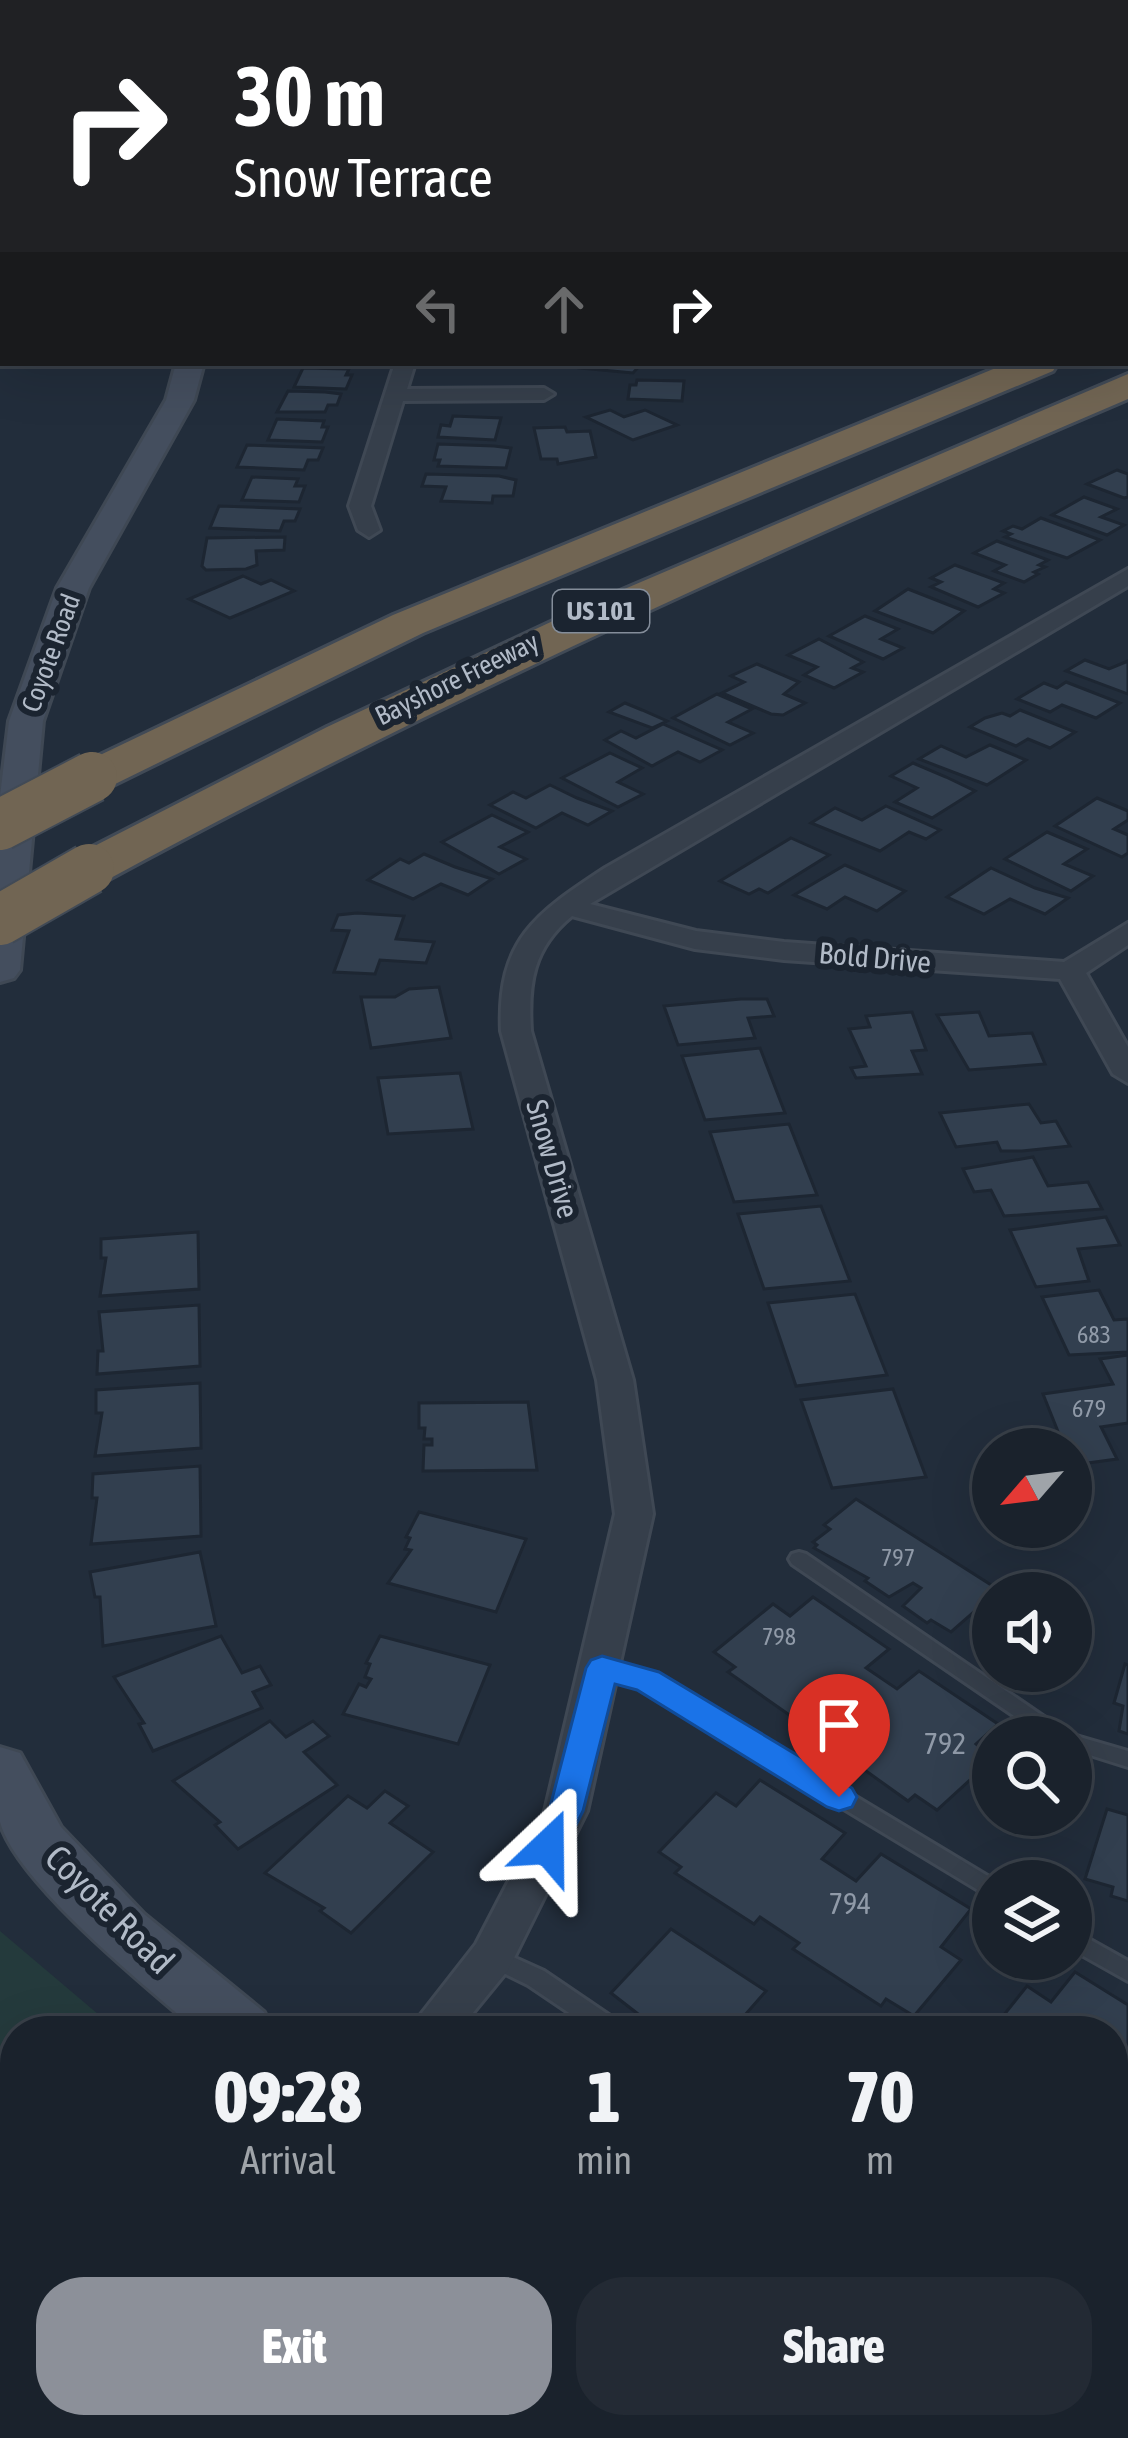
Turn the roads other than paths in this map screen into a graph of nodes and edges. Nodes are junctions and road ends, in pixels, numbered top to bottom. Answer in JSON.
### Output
{"nodes":[{"id":1,"x":189,"y":366,"type":"edge"},
{"id":2,"x":404,"y":366,"type":"edge"},
{"id":3,"x":1033,"y":366,"type":"edge"},
{"id":4,"x":1128,"y":385,"type":"edge"},
{"id":5,"x":544,"y":394,"type":"dead end"},
{"id":6,"x":399,"y":395,"type":"junction"},
{"id":7,"x":369,"y":530,"type":"dead end"},
{"id":8,"x":1128,"y":576,"type":"edge"},
{"id":9,"x":0,"y":825,"type":"edge"},
{"id":10,"x":566,"y":906,"type":"junction"},
{"id":11,"x":0,"y":920,"type":"edge"},
{"id":12,"x":1128,"y":932,"type":"edge"},
{"id":13,"x":0,"y":970,"type":"edge"},
{"id":14,"x":1070,"y":971,"type":"junction"},
{"id":15,"x":1128,"y":1074,"type":"edge"},
{"id":16,"x":799,"y":1559,"type":"dead end"},
{"id":17,"x":602,"y":1668,"type":"junction"},
{"id":18,"x":1029,"y":1716,"type":"edge"},
{"id":19,"x":1092,"y":1748,"type":"edge"},
{"id":20,"x":1128,"y":1760,"type":"edge"},
{"id":21,"x":0,"y":1768,"type":"edge"},
{"id":22,"x":972,"y":1878,"type":"edge"},
{"id":23,"x":1092,"y":1951,"type":"edge"},
{"id":24,"x":492,"y":1957,"type":"junction"},
{"id":25,"x":1128,"y":1972,"type":"edge"},
{"id":26,"x":224,"y":2016,"type":"edge"},
{"id":27,"x":443,"y":2016,"type":"edge"},
{"id":28,"x":592,"y":2016,"type":"edge"}],
"edges":[{"from":1,"to":13,"type":"street","name":"Coyote Road"},
{"from":2,"to":6,"type":"street"},
{"from":3,"to":9,"type":"highway","number":"US 101","bridge":true},
{"from":4,"to":11,"type":"highway","name":"Bayshore Freeway","number":"US 101","bridge":true},
{"from":5,"to":6,"type":"street"},
{"from":6,"to":7,"type":"street"},
{"from":8,"to":10,"type":"street","name":"Snow Drive"},
{"from":10,"to":14,"type":"street","name":"Bold Drive"},
{"from":10,"to":17,"type":"street","name":"Snow Drive"},
{"from":12,"to":14,"type":"street"},
{"from":14,"to":15,"type":"street"},
{"from":16,"to":18,"type":"lane"},
{"from":17,"to":22,"type":"lane"},
{"from":17,"to":24,"type":"street","name":"Snow Drive"},
{"from":19,"to":20,"type":"lane"},
{"from":21,"to":26,"type":"street","name":"Coyote Road"},
{"from":23,"to":25,"type":"lane"},
{"from":24,"to":27,"type":"street","name":"Snow Drive"},
{"from":24,"to":28,"type":"lane"}]}
